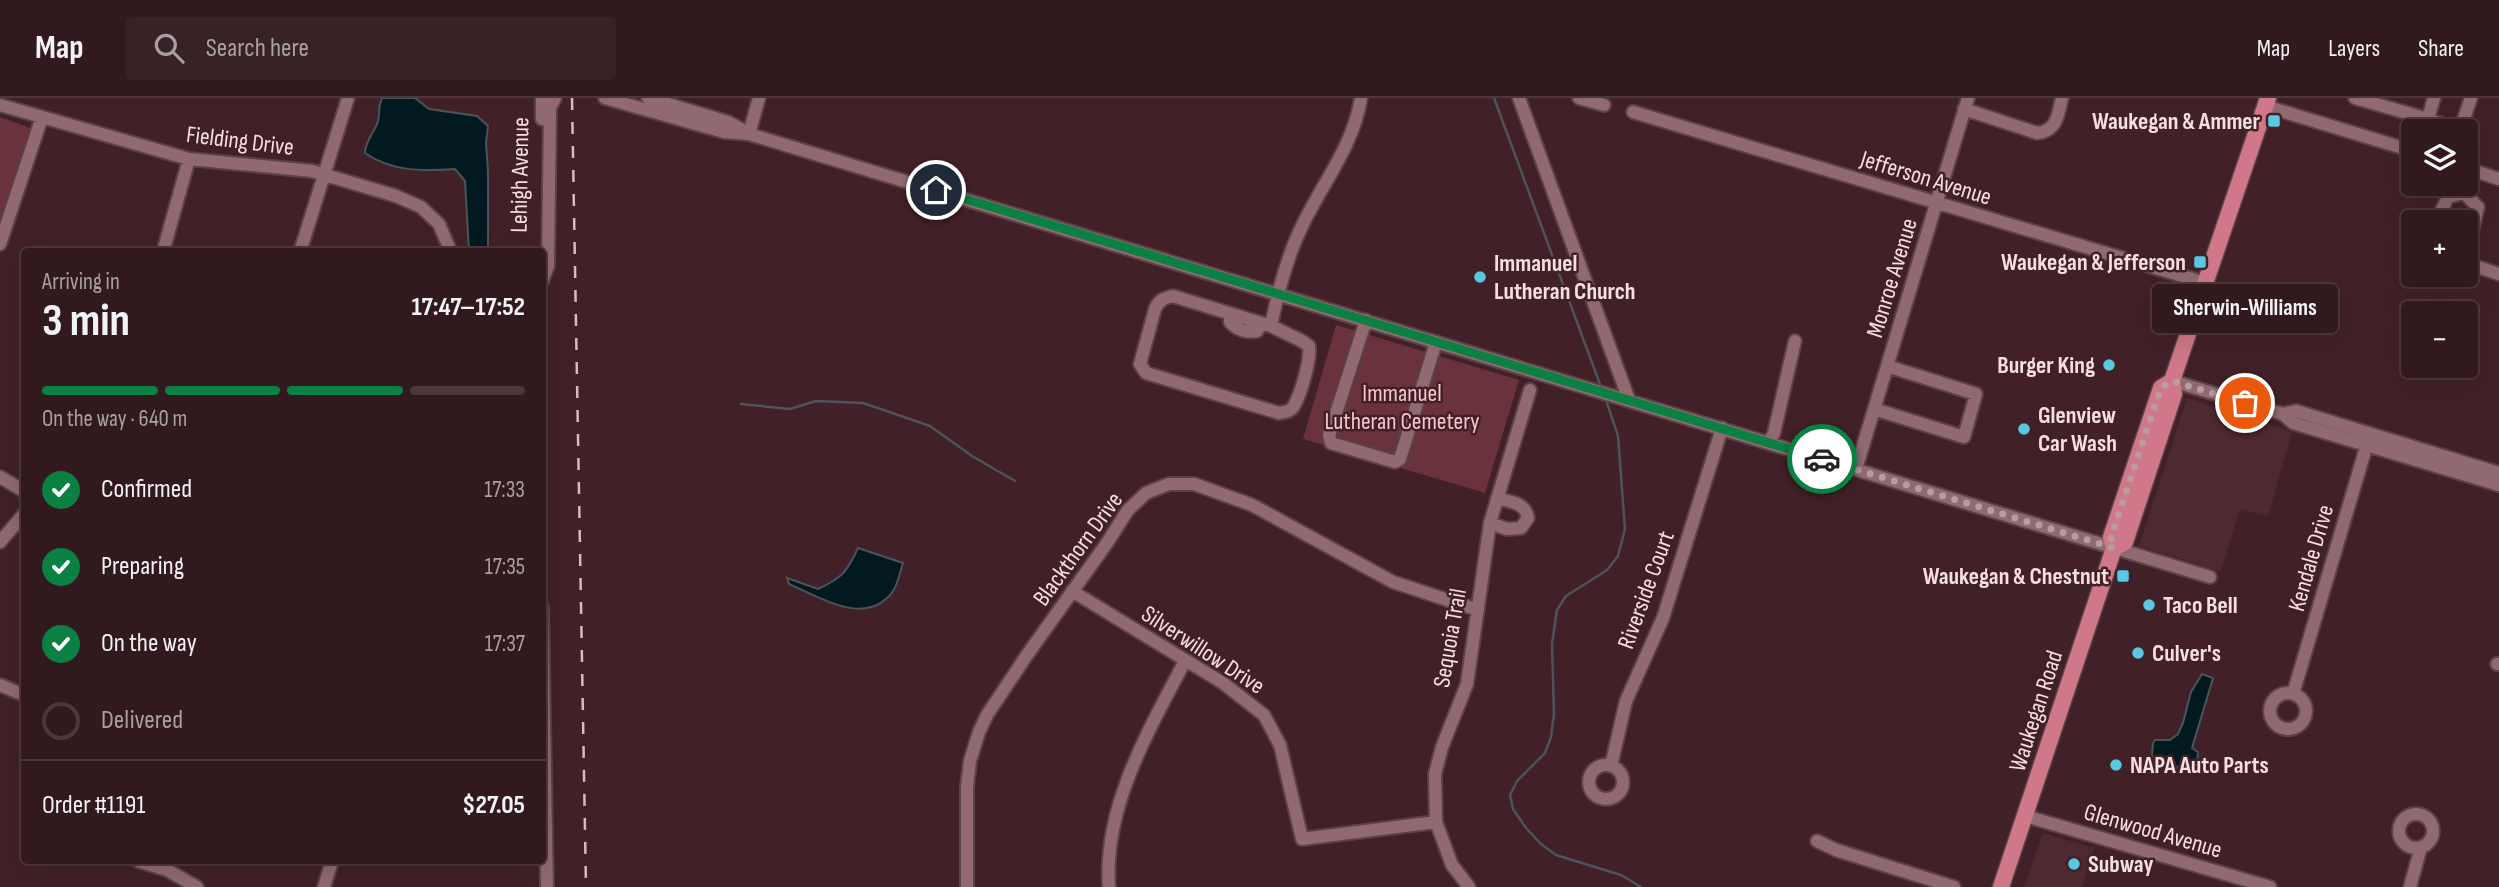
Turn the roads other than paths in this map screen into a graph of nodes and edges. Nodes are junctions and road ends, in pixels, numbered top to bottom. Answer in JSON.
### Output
{"nodes":[{"id":1,"x":348,"y":98,"type":"edge"},
{"id":2,"x":542,"y":98,"type":"edge"},
{"id":3,"x":555,"y":98,"type":"edge"},
{"id":4,"x":605,"y":98,"type":"edge"},
{"id":5,"x":648,"y":98,"type":"edge"},
{"id":6,"x":759,"y":98,"type":"edge"},
{"id":7,"x":1361,"y":98,"type":"edge"},
{"id":8,"x":1519,"y":98,"type":"edge"},
{"id":9,"x":1580,"y":98,"type":"edge"},
{"id":10,"x":2062,"y":98,"type":"edge"},
{"id":11,"x":2355,"y":98,"type":"edge"},
{"id":12,"x":2434,"y":98,"type":"edge"},
{"id":13,"x":2470,"y":98,"type":"edge"},
{"id":14,"x":2267,"y":102,"type":"edge"},
{"id":15,"x":1966,"y":104,"type":"edge"},
{"id":16,"x":0,"y":105,"type":"edge"},
{"id":17,"x":1604,"y":105,"type":"dead end"},
{"id":18,"x":1633,"y":112,"type":"dead end"},
{"id":19,"x":42,"y":117,"type":"junction"},
{"id":20,"x":2428,"y":119,"type":"joint"},
{"id":21,"x":2463,"y":119,"type":"edge"},
{"id":22,"x":749,"y":134,"type":"junction"},
{"id":23,"x":2401,"y":147,"type":"edge"},
{"id":24,"x":189,"y":159,"type":"junction"},
{"id":25,"x":2478,"y":172,"type":"edge"},
{"id":26,"x":325,"y":173,"type":"junction"},
{"id":27,"x":2499,"y":180,"type":"edge"},
{"id":28,"x":2452,"y":196,"type":"edge"},
{"id":29,"x":2467,"y":196,"type":"edge"},
{"id":30,"x":1936,"y":203,"type":"junction"},
{"id":31,"x":2442,"y":210,"type":"edge"},
{"id":32,"x":2477,"y":210,"type":"edge"},
{"id":33,"x":0,"y":244,"type":"edge"},
{"id":34,"x":164,"y":248,"type":"edge"},
{"id":35,"x":301,"y":248,"type":"edge"},
{"id":36,"x":448,"y":248,"type":"edge"},
{"id":37,"x":540,"y":248,"type":"edge"},
{"id":38,"x":2478,"y":267,"type":"edge"},
{"id":39,"x":546,"y":271,"type":"edge"},
{"id":40,"x":2499,"y":274,"type":"edge"},
{"id":41,"x":2206,"y":283,"type":"junction"},
{"id":42,"x":1278,"y":293,"type":"junction"},
{"id":43,"x":1366,"y":320,"type":"junction"},
{"id":44,"x":1266,"y":325,"type":"junction"},
{"id":45,"x":1795,"y":341,"type":"dead end"},
{"id":46,"x":1436,"y":342,"type":"junction"},
{"id":47,"x":1887,"y":366,"type":"junction"},
{"id":48,"x":2172,"y":381,"type":"junction"},
{"id":49,"x":1530,"y":390,"type":"dead end"},
{"id":50,"x":1623,"y":398,"type":"junction"},
{"id":51,"x":1874,"y":409,"type":"junction"},
{"id":52,"x":1722,"y":428,"type":"junction"},
{"id":53,"x":2368,"y":440,"type":"junction"},
{"id":54,"x":1769,"y":443,"type":"junction"},
{"id":55,"x":1856,"y":469,"type":"junction"},
{"id":56,"x":2499,"y":473,"type":"edge"},
{"id":57,"x":0,"y":477,"type":"edge"},
{"id":58,"x":2499,"y":485,"type":"edge"},
{"id":59,"x":21,"y":489,"type":"edge"},
{"id":60,"x":1497,"y":498,"type":"junction"},
{"id":61,"x":21,"y":517,"type":"edge"},
{"id":62,"x":1490,"y":523,"type":"junction"},
{"id":63,"x":0,"y":541,"type":"edge"},
{"id":64,"x":2114,"y":548,"type":"junction"},
{"id":65,"x":2210,"y":577,"type":"dead end"},
{"id":66,"x":1072,"y":592,"type":"junction"},
{"id":67,"x":1478,"y":610,"type":"junction"},
{"id":68,"x":1185,"y":662,"type":"junction"},
{"id":69,"x":0,"y":685,"type":"edge"},
{"id":70,"x":21,"y":694,"type":"edge"},
{"id":71,"x":2293,"y":695,"type":"dead end"},
{"id":72,"x":1611,"y":766,"type":"dead end"},
{"id":73,"x":2025,"y":816,"type":"junction"},
{"id":74,"x":1436,"y":822,"type":"junction"},
{"id":75,"x":546,"y":831,"type":"edge"},
{"id":76,"x":1817,"y":841,"type":"dead end"},
{"id":77,"x":2421,"y":847,"type":"dead end"},
{"id":78,"x":331,"y":864,"type":"edge"},
{"id":79,"x":168,"y":865,"type":"edge"},
{"id":80,"x":197,"y":887,"type":"edge"},
{"id":81,"x":324,"y":887,"type":"edge"},
{"id":82,"x":547,"y":887,"type":"edge"},
{"id":83,"x":967,"y":887,"type":"edge"},
{"id":84,"x":1109,"y":887,"type":"edge"},
{"id":85,"x":1469,"y":887,"type":"edge"},
{"id":86,"x":1954,"y":887,"type":"edge"},
{"id":87,"x":2001,"y":887,"type":"edge"},
{"id":88,"x":2270,"y":887,"type":"edge"},
{"id":89,"x":2410,"y":887,"type":"edge"}],
"edges":[{"from":1,"to":26,"type":"street"},
{"from":2,"to":37,"type":"street","name":"Lehigh Avenue"},
{"from":3,"to":39,"type":"street"},
{"from":4,"to":22,"type":"street"},
{"from":5,"to":22,"type":"street"},
{"from":6,"to":22,"type":"street"},
{"from":7,"to":42,"type":"street"},
{"from":8,"to":50,"type":"street"},
{"from":9,"to":17,"type":"street"},
{"from":10,"to":15,"type":"street"},
{"from":11,"to":20,"type":"street"},
{"from":12,"to":20,"type":"street"},
{"from":13,"to":21,"type":"street"},
{"from":14,"to":23,"type":"street"},
{"from":14,"to":41,"type":"main road","name":"Waukegan Road"},
{"from":15,"to":30,"type":"street","name":"Monroe Avenue"},
{"from":16,"to":19,"type":"street","name":"Fielding Drive"},
{"from":18,"to":30,"type":"street","name":"Jefferson Avenue"},
{"from":19,"to":24,"type":"street","name":"Fielding Drive"},
{"from":19,"to":33,"type":"street"},
{"from":22,"to":42,"type":"street"},
{"from":24,"to":26,"type":"street","name":"Fielding Drive"},
{"from":24,"to":34,"type":"street"},
{"from":25,"to":27,"type":"street"},
{"from":26,"to":35,"type":"street"},
{"from":26,"to":36,"type":"street","name":"Fielding Drive"},
{"from":28,"to":31,"type":"street"},
{"from":29,"to":32,"type":"street"},
{"from":30,"to":41,"type":"street","name":"Jefferson Avenue"},
{"from":30,"to":47,"type":"street","name":"Monroe Avenue"},
{"from":38,"to":40,"type":"street"},
{"from":41,"to":48,"type":"main road","name":"Waukegan Road"},
{"from":42,"to":43,"type":"street"},
{"from":42,"to":44,"type":"street"},
{"from":43,"to":46,"type":"street"},
{"from":43,"to":46,"type":"street"},
{"from":44,"to":44,"type":"street"},
{"from":45,"to":54,"type":"street"},
{"from":46,"to":50,"type":"street"},
{"from":47,"to":51,"type":"street","name":"Monroe Avenue"},
{"from":47,"to":51,"type":"street"},
{"from":48,"to":53,"type":"street"},
{"from":48,"to":64,"type":"main road","name":"Waukegan Road"},
{"from":49,"to":60,"type":"street","name":"Sequoia Trail"},
{"from":50,"to":52,"type":"street"},
{"from":51,"to":55,"type":"street","name":"Monroe Avenue"},
{"from":52,"to":54,"type":"street"},
{"from":52,"to":72,"type":"street","name":"Riverside Court"},
{"from":53,"to":56,"type":"street"},
{"from":53,"to":58,"type":"street"},
{"from":53,"to":71,"type":"street","name":"Kendale Drive"},
{"from":54,"to":55,"type":"street"},
{"from":55,"to":64,"type":"street"},
{"from":57,"to":59,"type":"street"},
{"from":60,"to":62,"type":"street","name":"Sequoia Trail"},
{"from":60,"to":62,"type":"street"},
{"from":61,"to":63,"type":"street"},
{"from":62,"to":67,"type":"street","name":"Sequoia Trail"},
{"from":64,"to":65,"type":"street"},
{"from":64,"to":73,"type":"main road","name":"Waukegan Road"},
{"from":66,"to":67,"type":"street","name":"Blackthorn Drive"},
{"from":66,"to":68,"type":"street","name":"Silverwillow Drive"},
{"from":66,"to":83,"type":"street","name":"Blackthorn Drive"},
{"from":67,"to":74,"type":"street","name":"Sequoia Trail"},
{"from":68,"to":74,"type":"street","name":"Silverwillow Drive"},
{"from":68,"to":84,"type":"street"},
{"from":69,"to":70,"type":"street"},
{"from":73,"to":87,"type":"main road","name":"Waukegan Road"},
{"from":73,"to":88,"type":"street","name":"Glenwood Avenue"},
{"from":74,"to":85,"type":"street","name":"Sequoia Trail"},
{"from":75,"to":82,"type":"street"},
{"from":76,"to":86,"type":"street"},
{"from":77,"to":89,"type":"street"},
{"from":78,"to":81,"type":"street"},
{"from":79,"to":80,"type":"street"}]}
